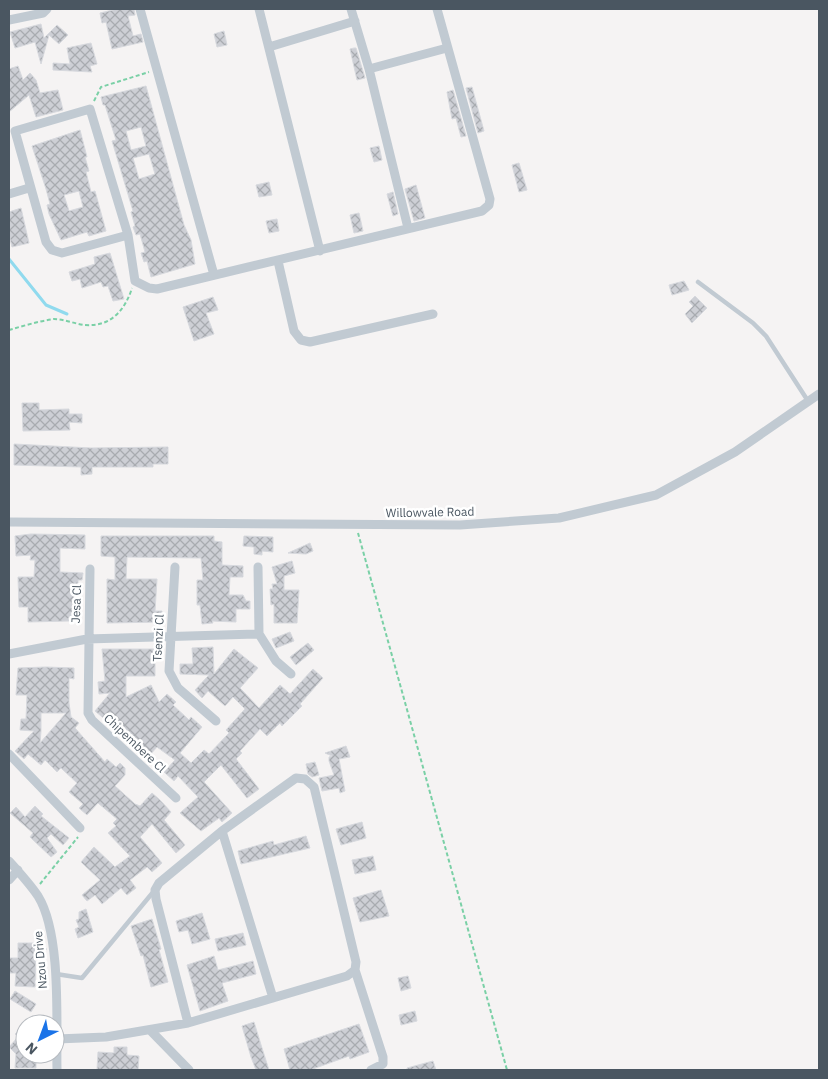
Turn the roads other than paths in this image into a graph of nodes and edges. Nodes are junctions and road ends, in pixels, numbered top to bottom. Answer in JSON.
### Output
{"nodes":[{"id":1,"x":47,"y":9,"type":"edge"},
{"id":2,"x":140,"y":9,"type":"edge"},
{"id":3,"x":259,"y":9,"type":"edge"},
{"id":4,"x":351,"y":9,"type":"edge"},
{"id":5,"x":437,"y":9,"type":"edge"},
{"id":6,"x":9,"y":20,"type":"edge"},
{"id":7,"x":354,"y":21,"type":"junction"},
{"id":8,"x":269,"y":47,"type":"junction"},
{"id":9,"x":447,"y":48,"type":"junction"},
{"id":10,"x":369,"y":69,"type":"junction"},
{"id":11,"x":29,"y":188,"type":"junction"},
{"id":12,"x":9,"y":194,"type":"edge"},
{"id":13,"x":408,"y":228,"type":"junction"},
{"id":14,"x":128,"y":236,"type":"junction"},
{"id":15,"x":320,"y":251,"type":"junction"},
{"id":16,"x":278,"y":261,"type":"junction"},
{"id":17,"x":214,"y":276,"type":"junction"},
{"id":18,"x":698,"y":282,"type":"dead end"},
{"id":19,"x":433,"y":314,"type":"dead end"},
{"id":20,"x":819,"y":394,"type":"edge"},
{"id":21,"x":808,"y":401,"type":"junction"},
{"id":22,"x":9,"y":522,"type":"edge"},
{"id":23,"x":175,"y":567,"type":"dead end"},
{"id":24,"x":258,"y":567,"type":"dead end"},
{"id":25,"x":90,"y":569,"type":"dead end"},
{"id":26,"x":259,"y":634,"type":"junction"},
{"id":27,"x":170,"y":638,"type":"junction"},
{"id":28,"x":87,"y":640,"type":"junction"},
{"id":29,"x":9,"y":654,"type":"edge"},
{"id":30,"x":291,"y":674,"type":"dead end"},
{"id":31,"x":216,"y":721,"type":"dead end"},
{"id":32,"x":9,"y":754,"type":"edge"},
{"id":33,"x":176,"y":798,"type":"dead end"},
{"id":34,"x":80,"y":828,"type":"road end"},
{"id":35,"x":222,"y":831,"type":"junction"},
{"id":36,"x":9,"y":861,"type":"edge"},
{"id":37,"x":18,"y":870,"type":"junction"},
{"id":38,"x":9,"y":880,"type":"edge"},
{"id":39,"x":155,"y":890,"type":"junction"},
{"id":40,"x":356,"y":970,"type":"junction"},
{"id":41,"x":54,"y":974,"type":"junction"},
{"id":42,"x":273,"y":998,"type":"junction"},
{"id":43,"x":56,"y":1014,"type":"edge"},
{"id":44,"x":188,"y":1023,"type":"junction"},
{"id":45,"x":150,"y":1030,"type":"junction"},
{"id":46,"x":65,"y":1039,"type":"edge"},
{"id":47,"x":189,"y":1070,"type":"edge"},
{"id":48,"x":372,"y":1070,"type":"edge"}],
"edges":[{"from":1,"to":6,"type":"street"},
{"from":2,"to":17,"type":"street"},
{"from":3,"to":8,"type":"street"},
{"from":4,"to":7,"type":"street"},
{"from":5,"to":9,"type":"street"},
{"from":7,"to":8,"type":"street"},
{"from":7,"to":10,"type":"street"},
{"from":8,"to":15,"type":"street"},
{"from":9,"to":10,"type":"street"},
{"from":9,"to":13,"type":"street"},
{"from":10,"to":13,"type":"street"},
{"from":11,"to":12,"type":"street"},
{"from":11,"to":14,"type":"street"},
{"from":11,"to":14,"type":"street"},
{"from":13,"to":15,"type":"street"},
{"from":14,"to":17,"type":"street"},
{"from":15,"to":16,"type":"street"},
{"from":16,"to":17,"type":"street"},
{"from":16,"to":19,"type":"street"},
{"from":18,"to":21,"type":"lane"},
{"from":20,"to":21,"type":"street","name":"Willowvale Road"},
{"from":21,"to":22,"type":"street","name":"Willowvale Road"},
{"from":23,"to":27,"type":"street","name":"Tsenzi Cl"},
{"from":24,"to":26,"type":"street"},
{"from":25,"to":28,"type":"street","name":"Jesa Cl"},
{"from":26,"to":27,"type":"street"},
{"from":26,"to":30,"type":"street"},
{"from":27,"to":28,"type":"street"},
{"from":27,"to":31,"type":"street","name":"Tsenzi Cl"},
{"from":28,"to":29,"type":"street"},
{"from":28,"to":33,"type":"street","name":"Chipembere Cl"},
{"from":32,"to":34,"type":"street"},
{"from":35,"to":39,"type":"street"},
{"from":35,"to":40,"type":"street"},
{"from":35,"to":42,"type":"street"},
{"from":36,"to":37,"type":"street","name":"Nzou Drive"},
{"from":37,"to":38,"type":"street"},
{"from":37,"to":41,"type":"street","name":"Nzou Drive"},
{"from":39,"to":41,"type":"lane"},
{"from":39,"to":44,"type":"street"},
{"from":40,"to":42,"type":"street"},
{"from":40,"to":48,"type":"street"},
{"from":41,"to":43,"type":"street","name":"Nzou Drive"},
{"from":42,"to":44,"type":"street"},
{"from":44,"to":45,"type":"street"},
{"from":45,"to":46,"type":"street"},
{"from":45,"to":47,"type":"street"}]}
